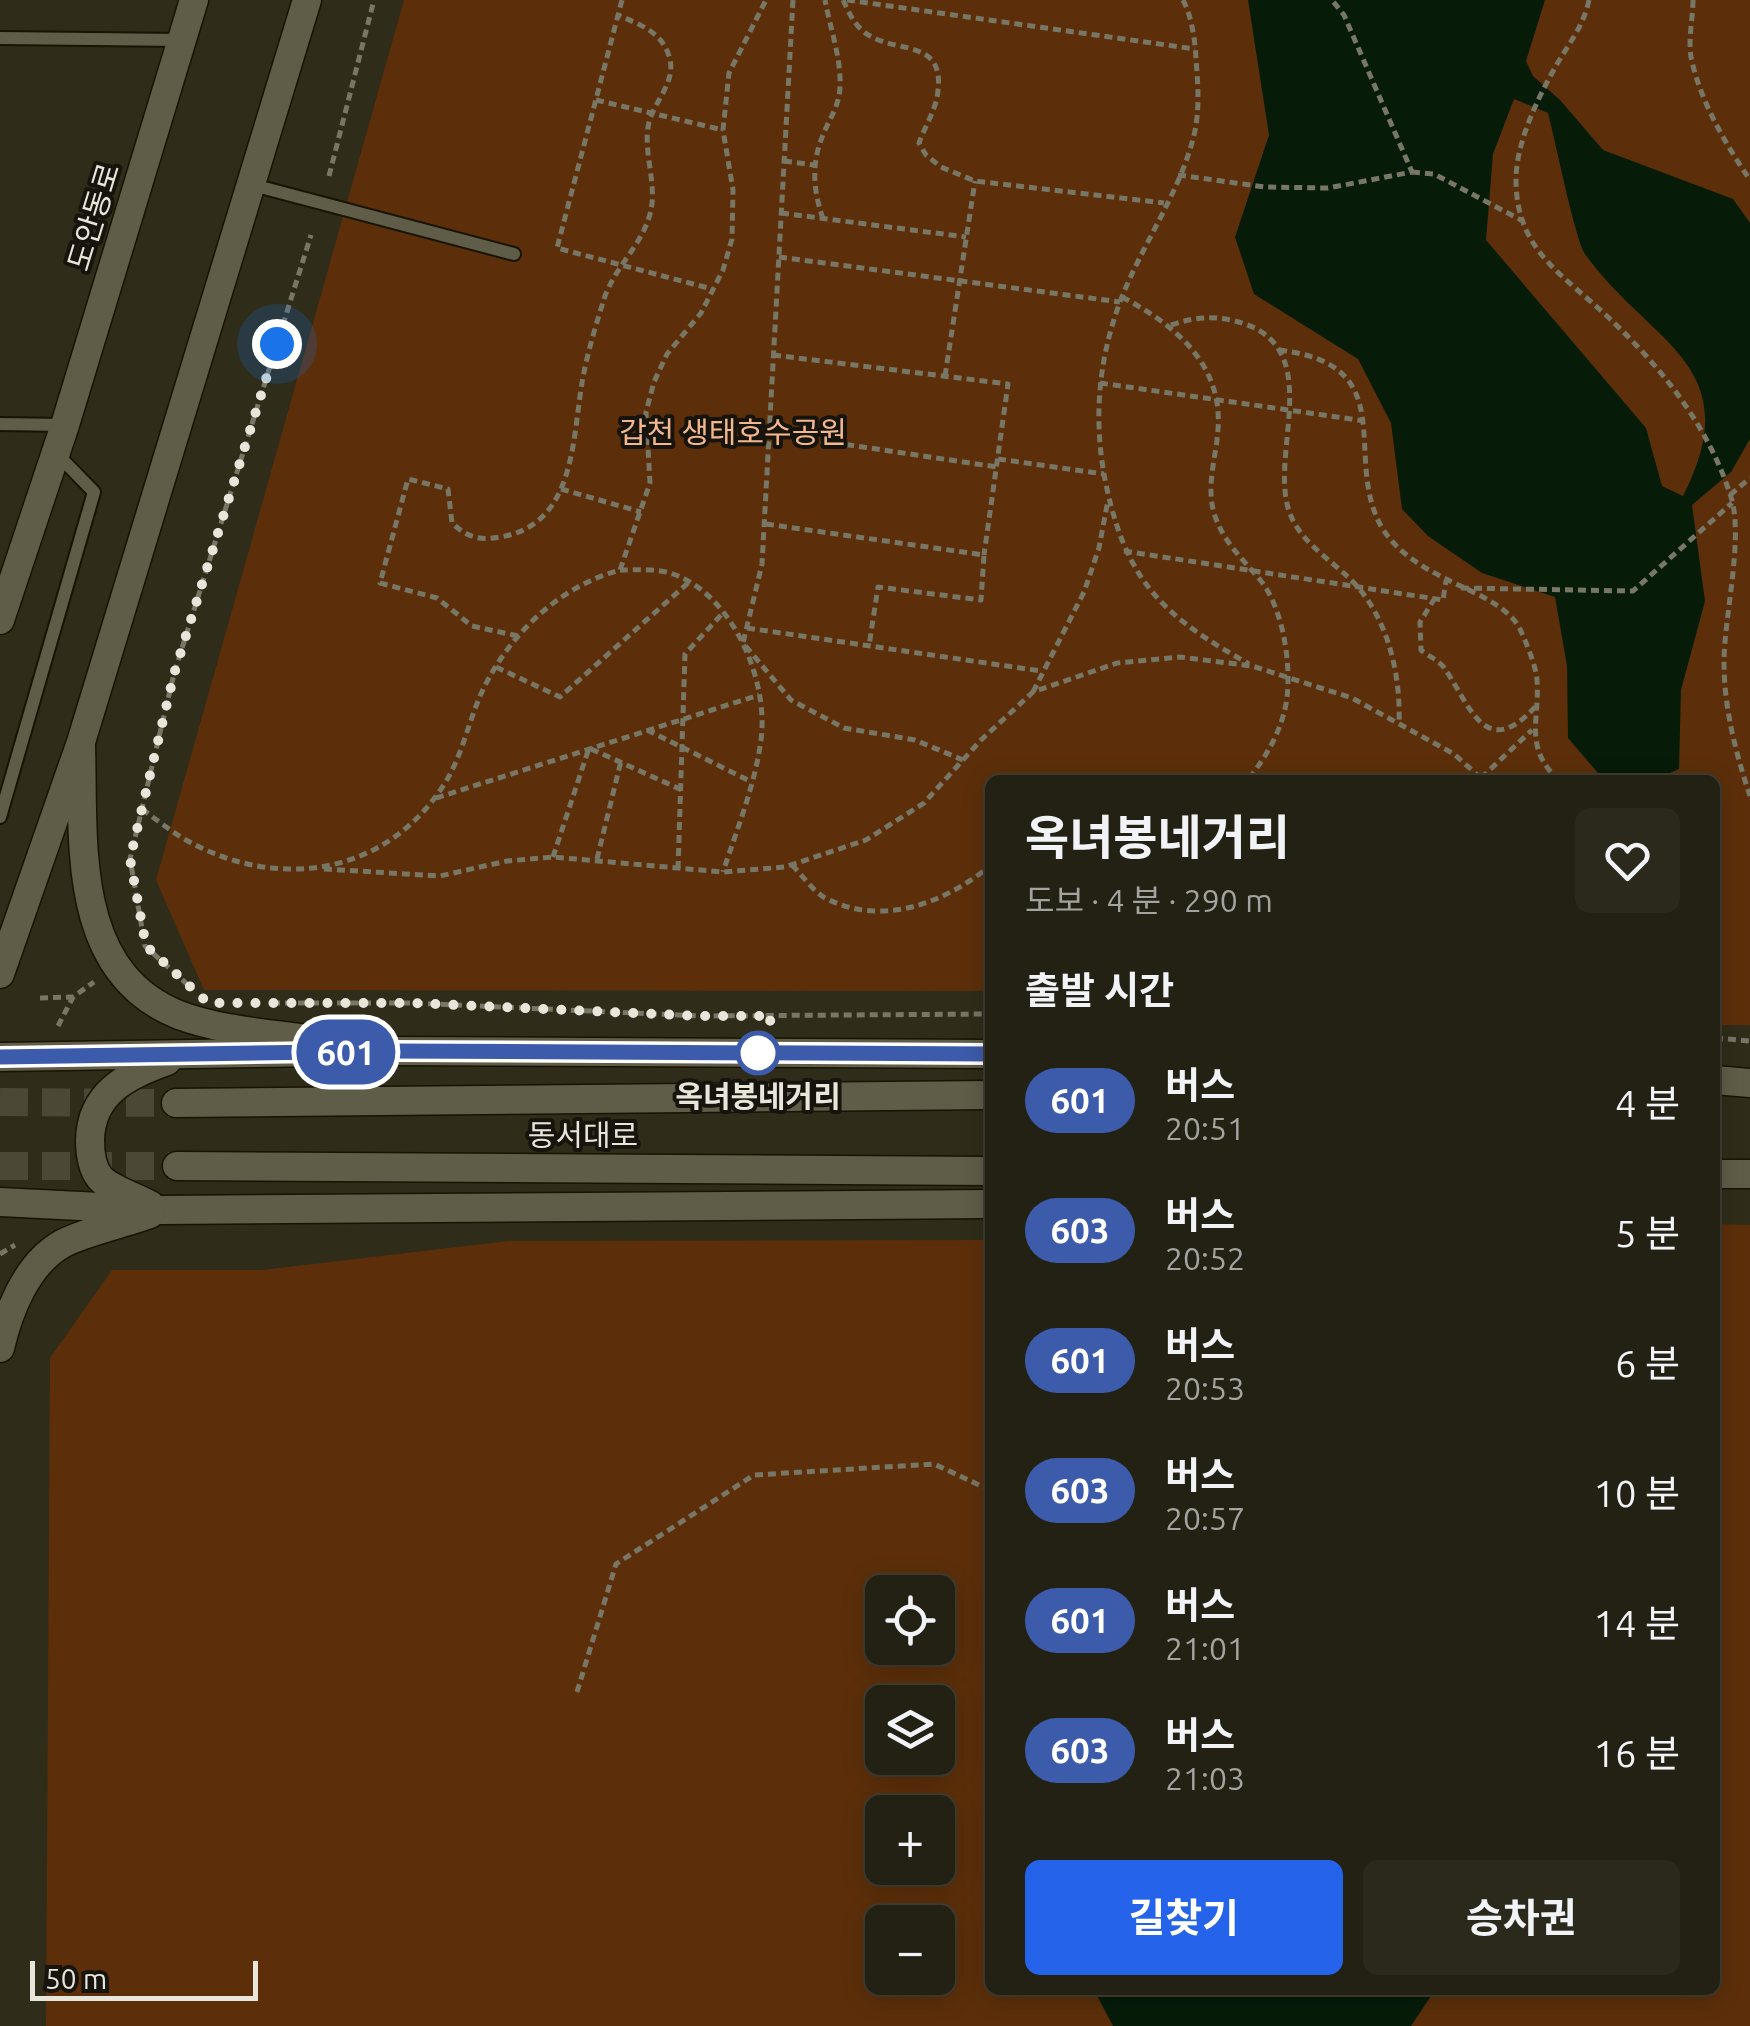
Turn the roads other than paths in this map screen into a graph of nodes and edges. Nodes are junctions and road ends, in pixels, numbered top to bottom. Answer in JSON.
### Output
{"nodes":[{"id":1,"x":194,"y":0,"type":"edge"},
{"id":2,"x":307,"y":0,"type":"edge"},
{"id":3,"x":0,"y":38,"type":"edge"},
{"id":4,"x":182,"y":40,"type":"junction"},
{"id":5,"x":252,"y":185,"type":"junction"},
{"id":6,"x":514,"y":254,"type":"dead end"},
{"id":7,"x":0,"y":424,"type":"edge"},
{"id":8,"x":64,"y":425,"type":"junction"},
{"id":9,"x":56,"y":452,"type":"junction"},
{"id":10,"x":0,"y":620,"type":"edge"},
{"id":11,"x":81,"y":742,"type":"junction"},
{"id":12,"x":0,"y":817,"type":"edge"},
{"id":13,"x":0,"y":974,"type":"edge"},
{"id":14,"x":387,"y":1051,"type":"junction"},
{"id":15,"x":186,"y":1054,"type":"junction"},
{"id":16,"x":985,"y":1054,"type":"edge"},
{"id":17,"x":0,"y":1057,"type":"edge"},
{"id":18,"x":1720,"y":1080,"type":"edge"},
{"id":19,"x":1750,"y":1083,"type":"edge"},
{"id":20,"x":1720,"y":1093,"type":"edge"},
{"id":21,"x":1750,"y":1093,"type":"edge"},
{"id":22,"x":985,"y":1095,"type":"edge"},
{"id":23,"x":176,"y":1103,"type":"tunnel mouth"},
{"id":24,"x":176,"y":1166,"type":"tunnel mouth"},
{"id":25,"x":985,"y":1171,"type":"edge"},
{"id":26,"x":1720,"y":1174,"type":"edge"},
{"id":27,"x":1750,"y":1174,"type":"edge"},
{"id":28,"x":0,"y":1202,"type":"edge"},
{"id":29,"x":985,"y":1204,"type":"edge"},
{"id":30,"x":160,"y":1210,"type":"junction"},
{"id":31,"x":0,"y":1348,"type":"edge"}],
"edges":[{"from":1,"to":4,"type":"street","name":"도안동로"},
{"from":2,"to":5,"type":"street"},
{"from":3,"to":4,"type":"lane"},
{"from":4,"to":8,"type":"street","name":"도안동로"},
{"from":5,"to":6,"type":"lane"},
{"from":5,"to":11,"type":"street"},
{"from":7,"to":8,"type":"lane"},
{"from":8,"to":9,"type":"street","name":"도안동로"},
{"from":9,"to":10,"type":"street","name":"도안동로"},
{"from":9,"to":12,"type":"lane"},
{"from":11,"to":13,"type":"street"},
{"from":11,"to":14,"type":"street"},
{"from":14,"to":15,"type":"street"},
{"from":14,"to":16,"type":"street"},
{"from":15,"to":17,"type":"street"},
{"from":15,"to":30,"type":"street"},
{"from":18,"to":19,"type":"street"},
{"from":20,"to":21,"type":"street"},
{"from":22,"to":23,"type":"street","name":"동서대로"},
{"from":24,"to":25,"type":"street","name":"동서대로"},
{"from":26,"to":27,"type":"street"},
{"from":28,"to":30,"type":"street"},
{"from":29,"to":30,"type":"street"},
{"from":30,"to":31,"type":"street"}]}
